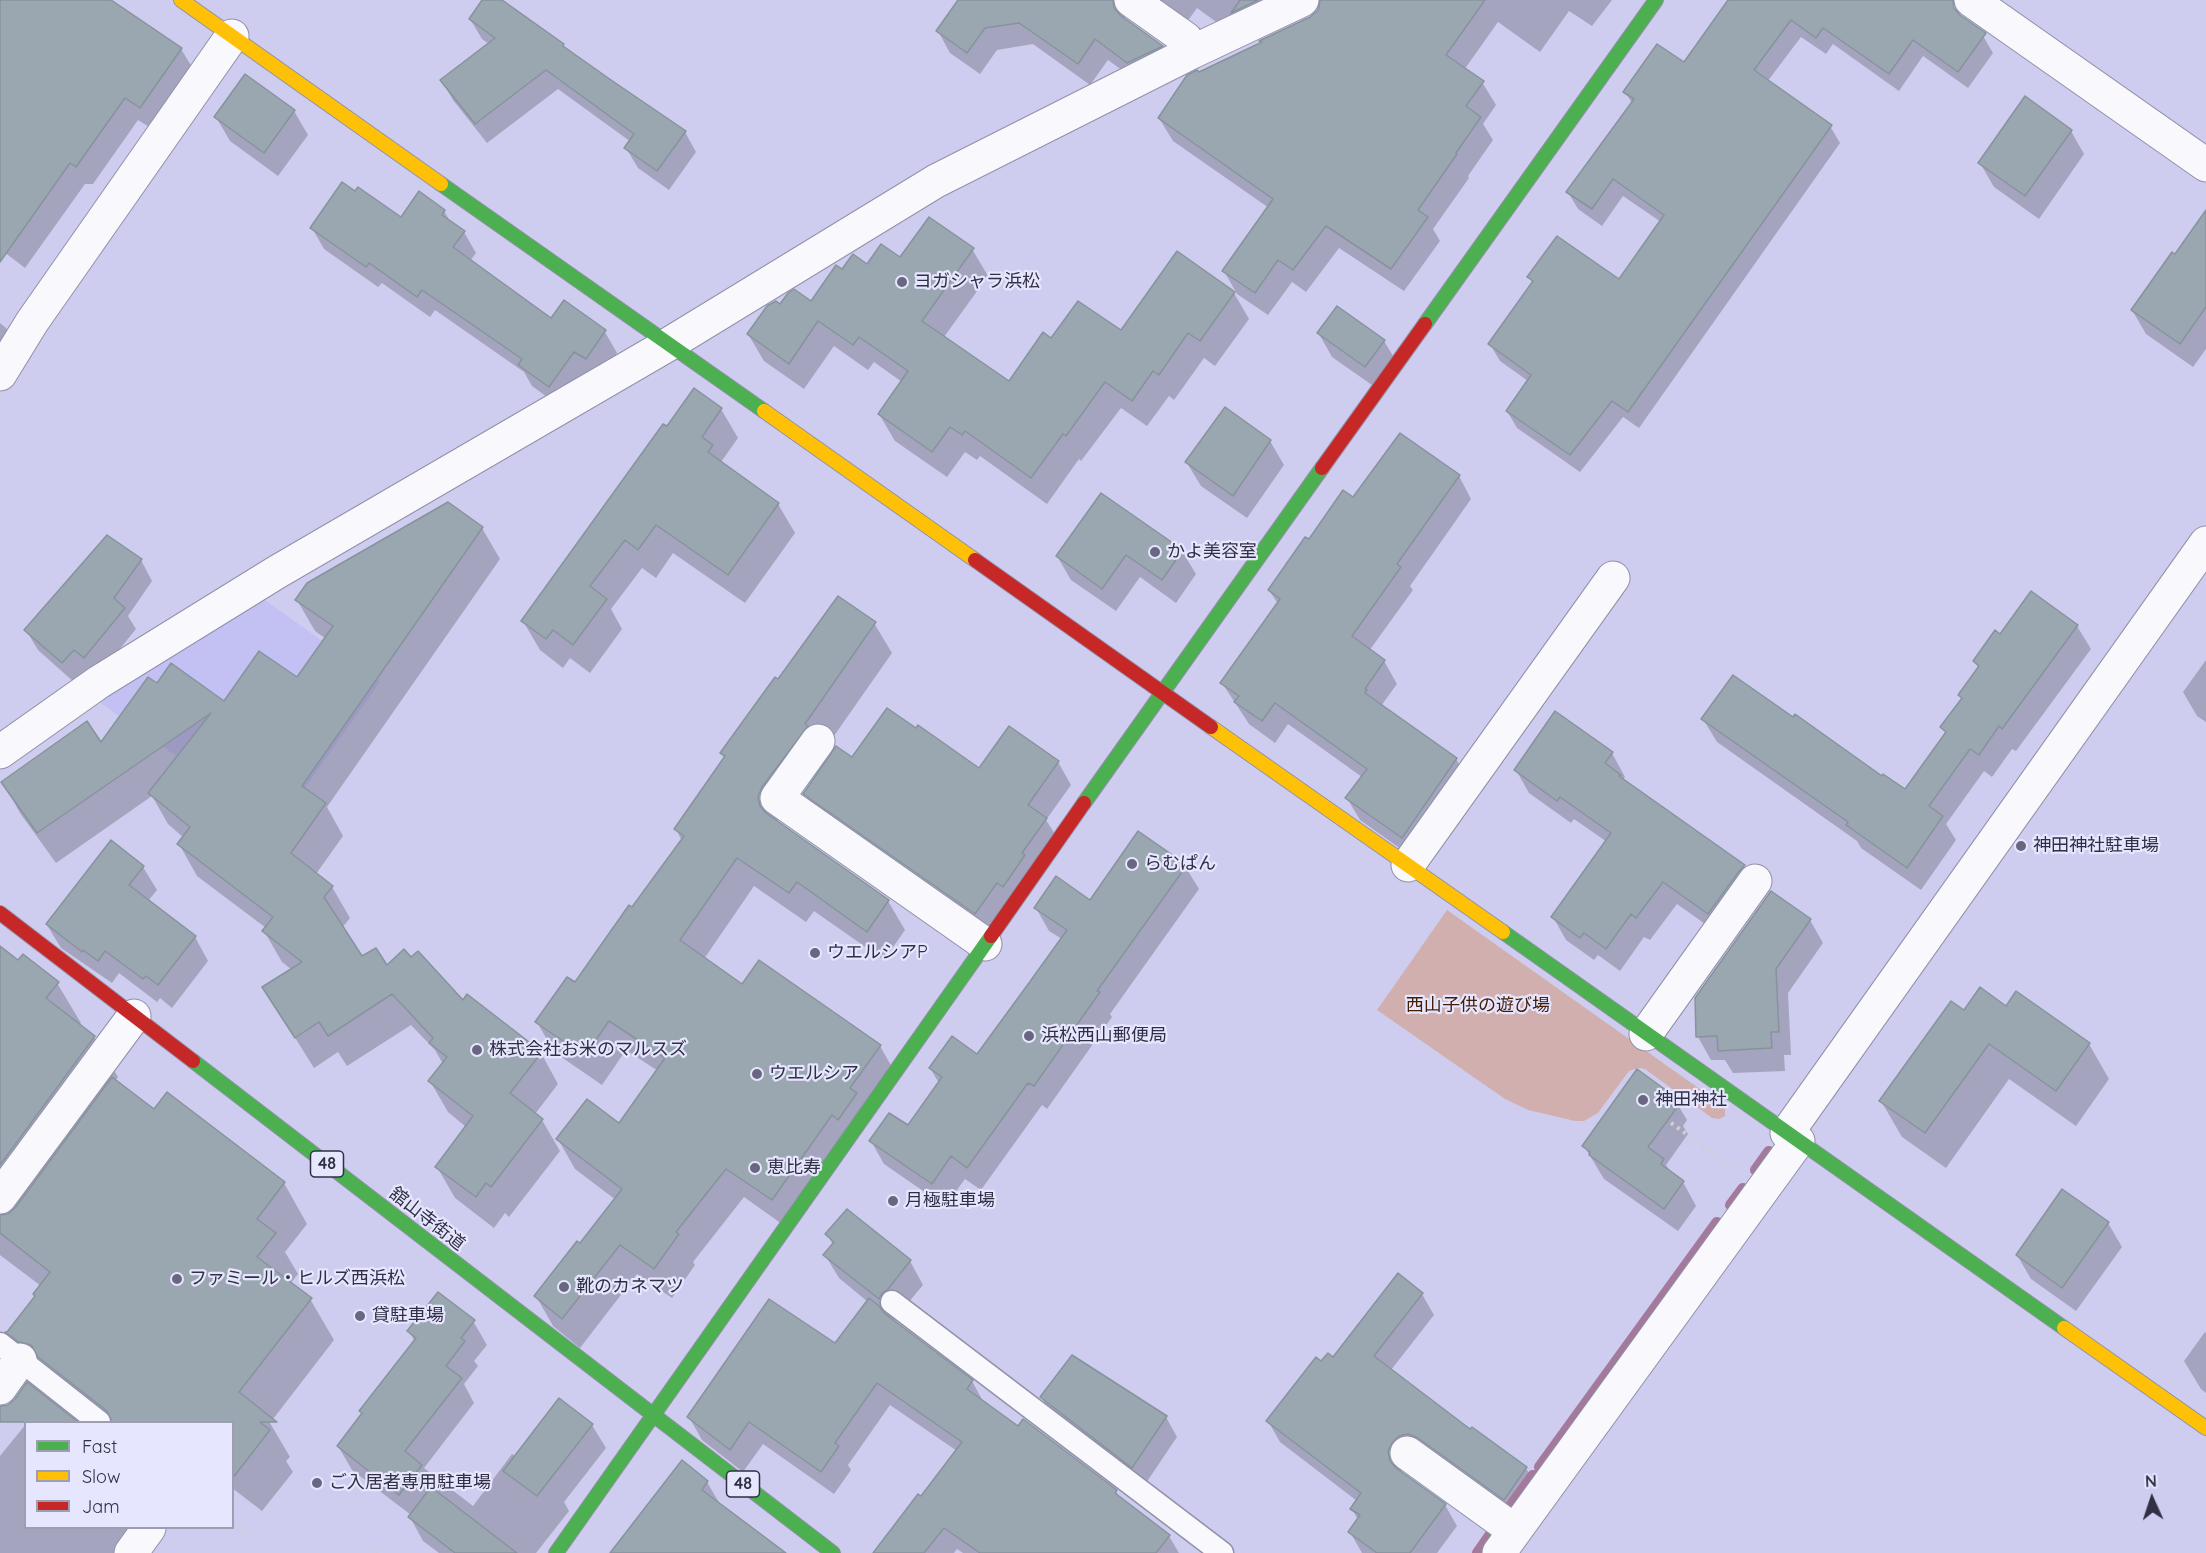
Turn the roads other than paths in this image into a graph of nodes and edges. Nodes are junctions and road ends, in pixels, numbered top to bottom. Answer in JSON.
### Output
{"nodes":[{"id":1,"x":181,"y":0,"type":"edge"},
{"id":2,"x":1131,"y":0,"type":"edge"},
{"id":3,"x":1302,"y":0,"type":"edge"},
{"id":4,"x":1656,"y":0,"type":"edge"},
{"id":5,"x":1971,"y":0,"type":"edge"},
{"id":6,"x":232,"y":36,"type":"junction"},
{"id":7,"x":1192,"y":52,"type":"junction"},
{"id":8,"x":2206,"y":165,"type":"edge"},
{"id":9,"x":669,"y":344,"type":"junction"},
{"id":10,"x":0,"y":374,"type":"edge"},
{"id":11,"x":2206,"y":543,"type":"edge"},
{"id":12,"x":1613,"y":578,"type":"dead end"},
{"id":13,"x":1164,"y":692,"type":"junction"},
{"id":14,"x":818,"y":741,"type":"dead end"},
{"id":15,"x":0,"y":752,"type":"edge"},
{"id":16,"x":1408,"y":865,"type":"junction"},
{"id":17,"x":1755,"y":881,"type":"dead end"},
{"id":18,"x":0,"y":913,"type":"edge"},
{"id":19,"x":986,"y":944,"type":"junction"},
{"id":20,"x":134,"y":1016,"type":"junction"},
{"id":21,"x":1646,"y":1034,"type":"junction"},
{"id":22,"x":1793,"y":1137,"type":"junction"},
{"id":23,"x":0,"y":1197,"type":"edge"},
{"id":24,"x":892,"y":1302,"type":"dead end"},
{"id":25,"x":10,"y":1352,"type":"edge"},
{"id":26,"x":0,"y":1388,"type":"edge"},
{"id":27,"x":653,"y":1416,"type":"junction"},
{"id":28,"x":98,"y":1421,"type":"edge"},
{"id":29,"x":2206,"y":1428,"type":"edge"},
{"id":30,"x":1407,"y":1453,"type":"dead end"},
{"id":31,"x":148,"y":1529,"type":"edge"},
{"id":32,"x":1507,"y":1542,"type":"edge"},
{"id":33,"x":131,"y":1553,"type":"edge"},
{"id":34,"x":556,"y":1553,"type":"edge"},
{"id":35,"x":833,"y":1553,"type":"edge"},
{"id":36,"x":1222,"y":1553,"type":"edge"}],
"edges":[{"from":1,"to":6,"type":"street"},
{"from":2,"to":7,"type":"street"},
{"from":3,"to":7,"type":"street"},
{"from":4,"to":13,"type":"street"},
{"from":5,"to":8,"type":"street"},
{"from":6,"to":9,"type":"street"},
{"from":6,"to":10,"type":"street"},
{"from":7,"to":9,"type":"street"},
{"from":9,"to":13,"type":"street"},
{"from":9,"to":15,"type":"street"},
{"from":11,"to":22,"type":"street"},
{"from":12,"to":16,"type":"street"},
{"from":13,"to":16,"type":"street"},
{"from":13,"to":19,"type":"street"},
{"from":14,"to":19,"type":"street"},
{"from":16,"to":21,"type":"street"},
{"from":17,"to":21,"type":"street"},
{"from":18,"to":20,"type":"street","name":"舘山寺街道","number":"48"},
{"from":19,"to":27,"type":"street"},
{"from":20,"to":23,"type":"street"},
{"from":20,"to":27,"type":"street","name":"舘山寺街道","number":"48"},
{"from":21,"to":22,"type":"street"},
{"from":22,"to":29,"type":"street"},
{"from":22,"to":32,"type":"street"},
{"from":24,"to":36,"type":"lane"},
{"from":25,"to":26,"type":"street"},
{"from":25,"to":28,"type":"lane"},
{"from":27,"to":34,"type":"street"},
{"from":27,"to":35,"type":"street","name":"舘山寺街道","number":"48"},
{"from":30,"to":32,"type":"street"},
{"from":31,"to":33,"type":"street"}]}
